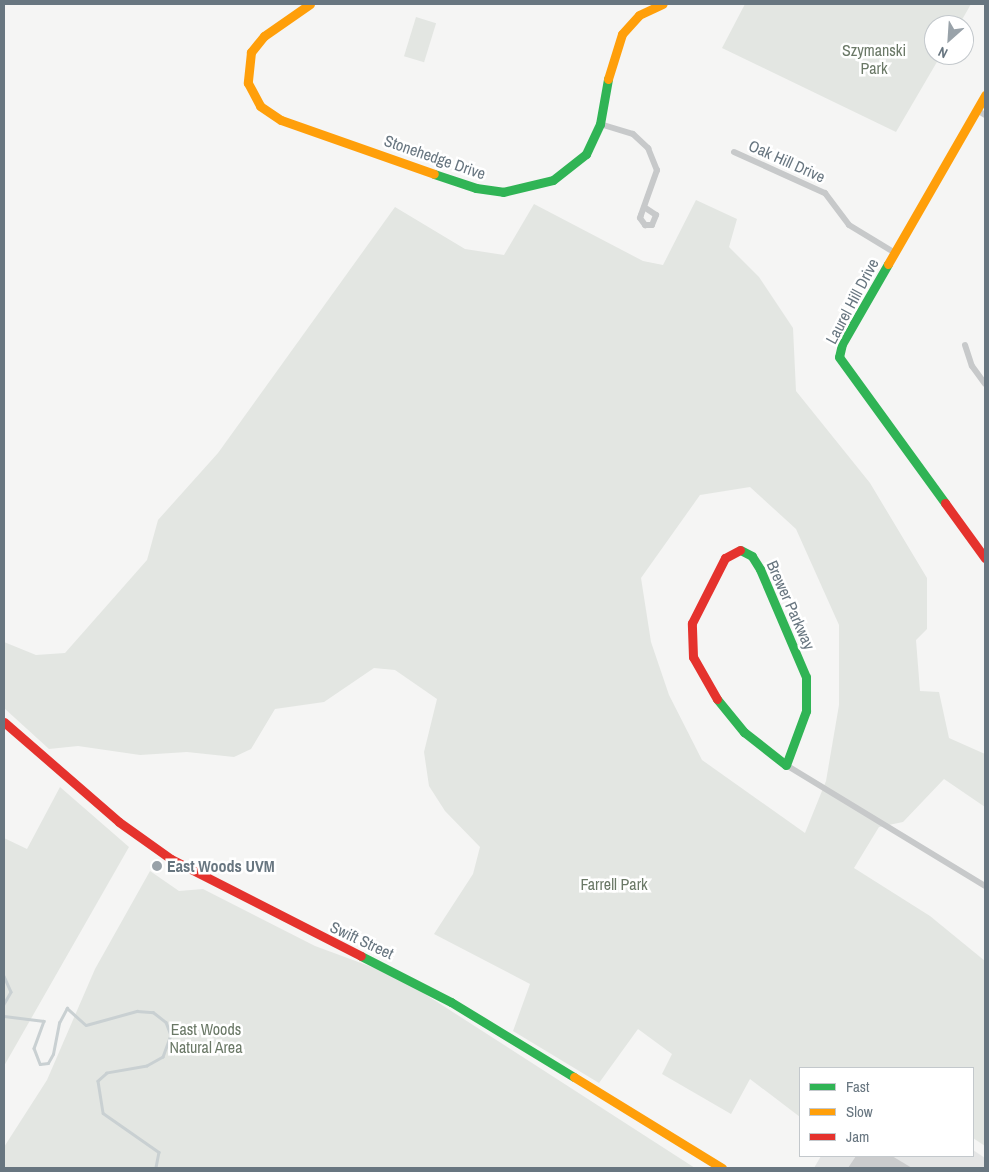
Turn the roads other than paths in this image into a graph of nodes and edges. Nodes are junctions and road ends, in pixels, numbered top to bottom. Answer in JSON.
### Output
{"nodes":[{"id":1,"x":310,"y":4,"type":"edge"},
{"id":2,"x":663,"y":4,"type":"edge"},
{"id":3,"x":985,"y":95,"type":"edge"},
{"id":4,"x":981,"y":112,"type":"edge"},
{"id":5,"x":600,"y":124,"type":"junction"},
{"id":6,"x":734,"y":152,"type":"dead end"},
{"id":7,"x":644,"y":207,"type":"dead end"},
{"id":8,"x":895,"y":253,"type":"junction"},
{"id":9,"x":965,"y":345,"type":"dead end"},
{"id":10,"x":985,"y":384,"type":"edge"},
{"id":11,"x":985,"y":558,"type":"edge"},
{"id":12,"x":4,"y":722,"type":"edge"},
{"id":13,"x":786,"y":765,"type":"junction"},
{"id":14,"x":985,"y":886,"type":"edge"},
{"id":15,"x":722,"y":1168,"type":"edge"}],
"edges":[{"from":1,"to":5,"type":"street","name":"Stonehedge Drive"},
{"from":2,"to":5,"type":"street","name":"Stonehedge Drive"},
{"from":3,"to":4,"type":"street","name":"Laurel Hill Drive"},
{"from":4,"to":8,"type":"street","name":"Laurel Hill Drive"},
{"from":5,"to":7,"type":"street"},
{"from":6,"to":8,"type":"street","name":"Oak Hill Drive"},
{"from":8,"to":11,"type":"street","name":"Laurel Hill Drive"},
{"from":9,"to":10,"type":"street"},
{"from":12,"to":15,"type":"street","name":"Swift Street"},
{"from":13,"to":13,"type":"street","name":"Brewer Parkway"},
{"from":13,"to":14,"type":"street","name":"Brewer Parkway"}]}
